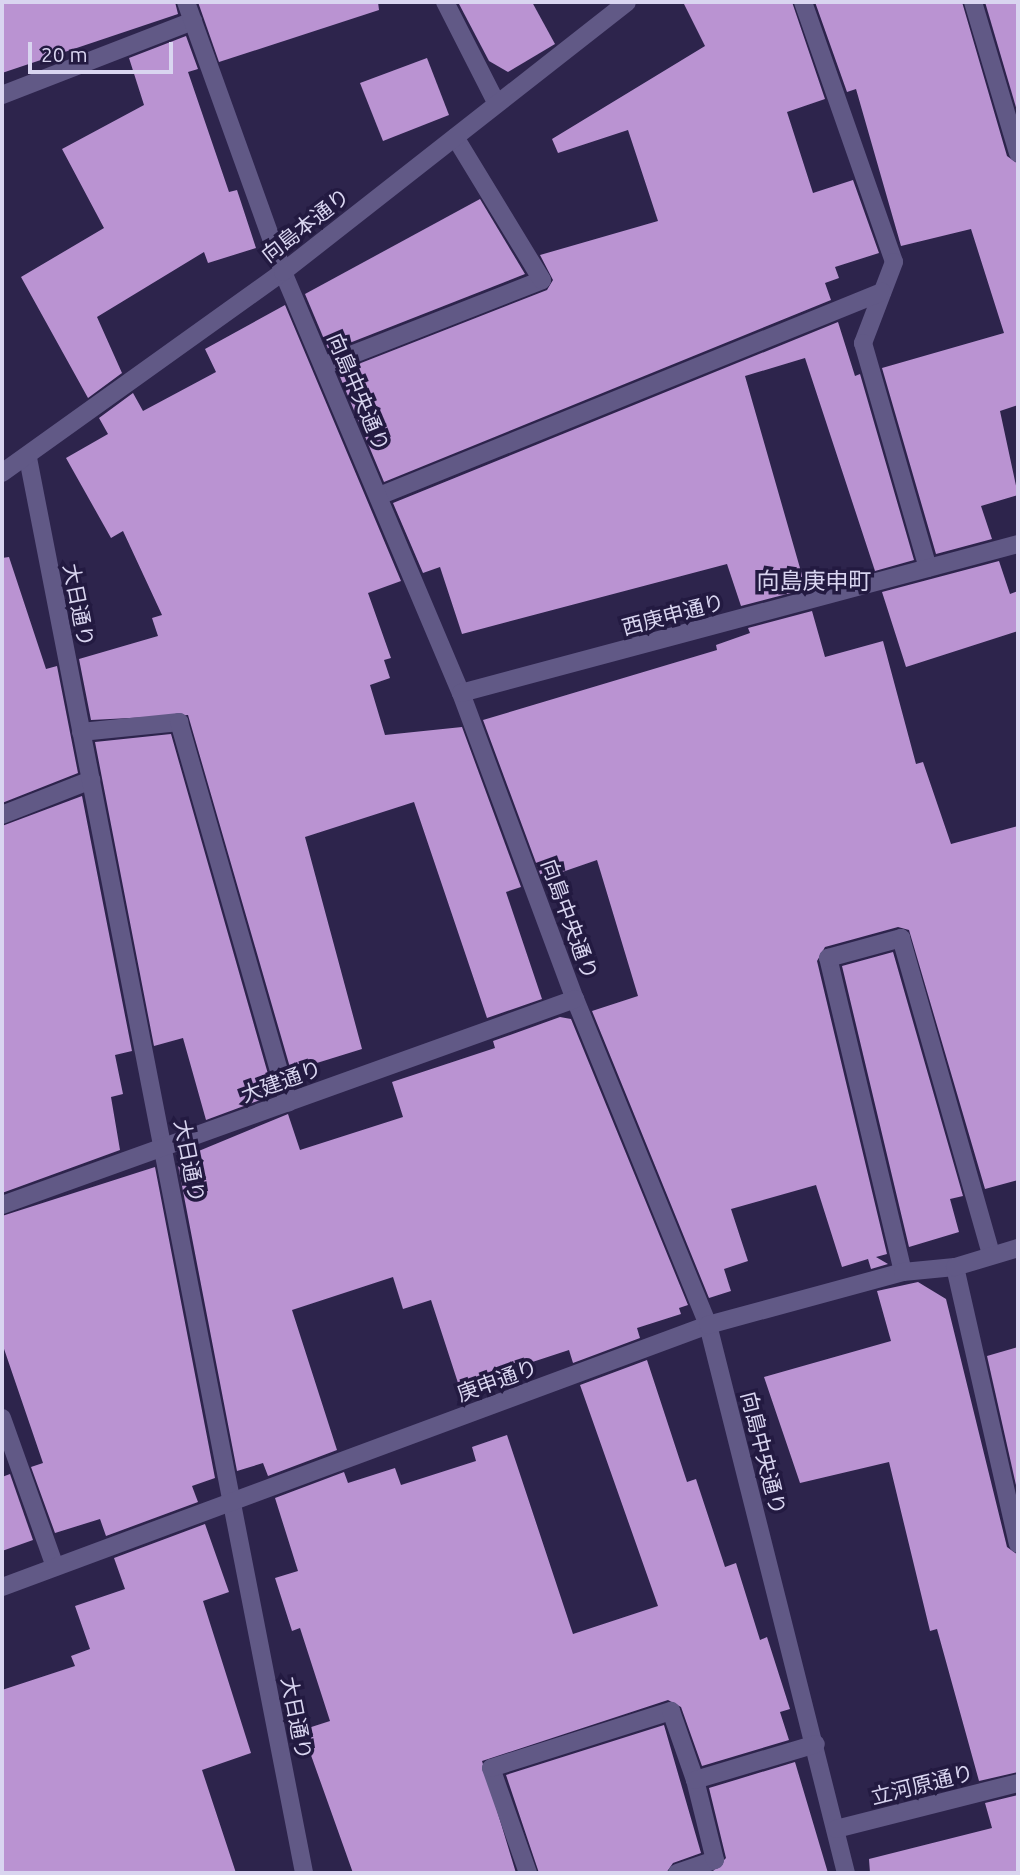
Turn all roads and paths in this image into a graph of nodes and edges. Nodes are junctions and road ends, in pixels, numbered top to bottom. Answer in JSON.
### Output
{"nodes":[{"id":1,"x":186,"y":2,"type":"edge"},
{"id":2,"x":445,"y":2,"type":"edge"},
{"id":3,"x":627,"y":2,"type":"edge"},
{"id":4,"x":803,"y":2,"type":"edge"},
{"id":5,"x":973,"y":2,"type":"edge"},
{"id":6,"x":193,"y":21,"type":"junction"},
{"id":7,"x":2,"y":95,"type":"edge"},
{"id":8,"x":497,"y":104,"type":"junction"},
{"id":9,"x":455,"y":137,"type":"junction"},
{"id":10,"x":1018,"y":153,"type":"edge"},
{"id":11,"x":283,"y":272,"type":"junction"},
{"id":12,"x":882,"y":292,"type":"junction"},
{"id":13,"x":323,"y":366,"type":"junction"},
{"id":14,"x":27,"y":458,"type":"junction"},
{"id":15,"x":2,"y":473,"type":"edge"},
{"id":16,"x":379,"y":496,"type":"junction"},
{"id":17,"x":1018,"y":544,"type":"edge"},
{"id":18,"x":928,"y":568,"type":"junction"},
{"id":19,"x":461,"y":692,"type":"junction"},
{"id":20,"x":81,"y":732,"type":"junction"},
{"id":21,"x":91,"y":780,"type":"junction"},
{"id":22,"x":2,"y":814,"type":"edge"},
{"id":23,"x":575,"y":999,"type":"junction"},
{"id":24,"x":288,"y":1102,"type":"junction"},
{"id":25,"x":164,"y":1147,"type":"junction"},
{"id":26,"x":2,"y":1205,"type":"edge"},
{"id":27,"x":1018,"y":1248,"type":"edge"},
{"id":28,"x":991,"y":1253,"type":"junction"},
{"id":29,"x":954,"y":1268,"type":"junction"},
{"id":30,"x":903,"y":1272,"type":"junction"},
{"id":31,"x":708,"y":1325,"type":"junction"},
{"id":32,"x":2,"y":1418,"type":"edge"},
{"id":33,"x":232,"y":1506,"type":"junction"},
{"id":34,"x":1018,"y":1544,"type":"edge"},
{"id":35,"x":55,"y":1567,"type":"junction"},
{"id":36,"x":2,"y":1587,"type":"edge"},
{"id":37,"x":816,"y":1744,"type":"junction"},
{"id":38,"x":695,"y":1780,"type":"junction"},
{"id":39,"x":1018,"y":1783,"type":"edge"},
{"id":40,"x":836,"y":1829,"type":"junction"},
{"id":41,"x":304,"y":1873,"type":"edge"},
{"id":42,"x":528,"y":1873,"type":"edge"},
{"id":43,"x":677,"y":1873,"type":"edge"},
{"id":44,"x":846,"y":1873,"type":"edge"}],
"edges":[{"from":1,"to":6,"type":"street","name":"向島中央通り"},
{"from":2,"to":8,"type":"street"},
{"from":3,"to":8,"type":"street","name":"向島本通り"},
{"from":4,"to":12,"type":"street"},
{"from":5,"to":10,"type":"street"},
{"from":6,"to":7,"type":"street"},
{"from":6,"to":11,"type":"street","name":"向島中央通り"},
{"from":8,"to":9,"type":"street","name":"向島本通り"},
{"from":9,"to":11,"type":"street","name":"向島本通り"},
{"from":9,"to":13,"type":"street"},
{"from":11,"to":13,"type":"street","name":"向島中央通り"},
{"from":11,"to":14,"type":"street","name":"向島本通り"},
{"from":12,"to":16,"type":"street"},
{"from":12,"to":18,"type":"street"},
{"from":13,"to":16,"type":"street","name":"向島中央通り"},
{"from":14,"to":15,"type":"street","name":"向島本通り"},
{"from":14,"to":20,"type":"street","name":"大日通り"},
{"from":16,"to":19,"type":"street","name":"向島中央通り"},
{"from":17,"to":18,"type":"street","name":"西庚申通り"},
{"from":18,"to":19,"type":"street","name":"西庚申通り"},
{"from":19,"to":23,"type":"street","name":"向島中央通り"},
{"from":20,"to":21,"type":"street","name":"大日通り"},
{"from":20,"to":24,"type":"street"},
{"from":21,"to":22,"type":"street"},
{"from":21,"to":25,"type":"street","name":"大日通り"},
{"from":23,"to":24,"type":"street","name":"大建通り"},
{"from":23,"to":31,"type":"street","name":"向島中央通り"},
{"from":24,"to":25,"type":"street","name":"大建通り"},
{"from":25,"to":26,"type":"street","name":"大建通り"},
{"from":25,"to":33,"type":"street","name":"大日通り"},
{"from":27,"to":28,"type":"street","name":"庚申通り"},
{"from":28,"to":29,"type":"street","name":"庚申通り"},
{"from":28,"to":30,"type":"street"},
{"from":29,"to":30,"type":"street","name":"庚申通り"},
{"from":29,"to":34,"type":"street"},
{"from":30,"to":31,"type":"street","name":"庚申通り"},
{"from":31,"to":33,"type":"street","name":"庚申通り"},
{"from":31,"to":37,"type":"street","name":"向島中央通り"},
{"from":32,"to":35,"type":"street"},
{"from":33,"to":35,"type":"street","name":"庚申通り"},
{"from":33,"to":41,"type":"street","name":"大日通り"},
{"from":35,"to":36,"type":"street","name":"庚申通り"},
{"from":37,"to":38,"type":"street"},
{"from":37,"to":40,"type":"street","name":"向島中央通り"},
{"from":38,"to":42,"type":"street"},
{"from":38,"to":43,"type":"street"},
{"from":39,"to":40,"type":"street","name":"立河原通り"},
{"from":40,"to":44,"type":"street","name":"向島中央通り"}]}
